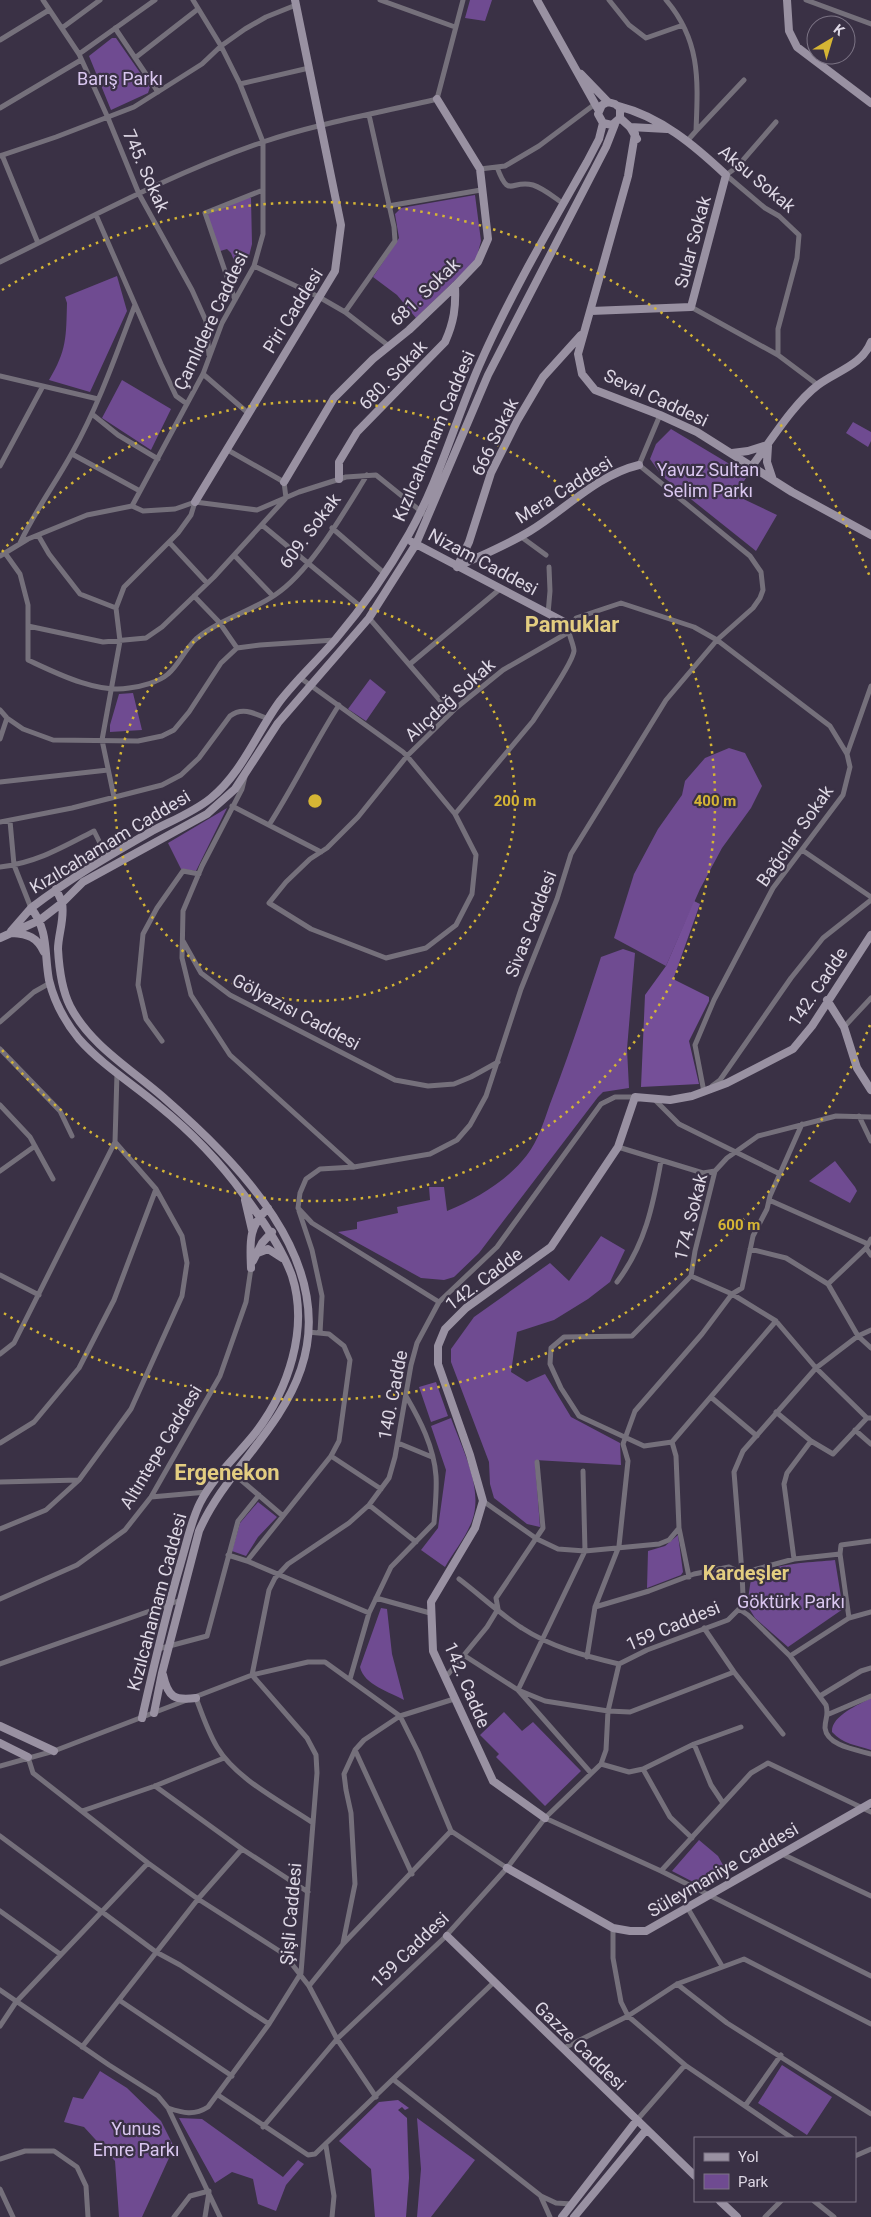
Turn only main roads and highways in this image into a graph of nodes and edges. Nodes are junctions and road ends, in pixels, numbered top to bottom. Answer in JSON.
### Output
{"nodes":[{"id":1,"x":537,"y":0,"type":"edge"},
{"id":2,"x":787,"y":0,"type":"edge"},
{"id":3,"x":297,"y":2,"type":"edge"},
{"id":4,"x":571,"y":64,"type":"junction"},
{"id":5,"x":437,"y":99,"type":"road end"},
{"id":6,"x":608,"y":102,"type":"junction"},
{"id":7,"x":871,"y":103,"type":"edge"},
{"id":8,"x":618,"y":106,"type":"junction"},
{"id":9,"x":597,"y":107,"type":"junction"},
{"id":10,"x":617,"y":121,"type":"junction"},
{"id":11,"x":603,"y":123,"type":"junction"},
{"id":12,"x":630,"y":126,"type":"junction"},
{"id":13,"x":669,"y":130,"type":"junction"},
{"id":14,"x":726,"y":175,"type":"joint"},
{"id":15,"x":455,"y":286,"type":"junction"},
{"id":16,"x":591,"y":312,"type":"junction"},
{"id":17,"x":583,"y":334,"type":"junction"},
{"id":18,"x":870,"y":346,"type":"edge"},
{"id":19,"x":768,"y":444,"type":"junction"},
{"id":20,"x":731,"y":454,"type":"junction"},
{"id":21,"x":639,"y":465,"type":"road end"},
{"id":22,"x":752,"y":466,"type":"junction"},
{"id":23,"x":339,"y":479,"type":"road end"},
{"id":24,"x":773,"y":480,"type":"junction"},
{"id":25,"x":284,"y":482,"type":"road end"},
{"id":26,"x":195,"y":502,"type":"road end"},
{"id":27,"x":871,"y":535,"type":"edge"},
{"id":28,"x":406,"y":539,"type":"junction"},
{"id":29,"x":416,"y":544,"type":"junction"},
{"id":30,"x":457,"y":567,"type":"junction"},
{"id":31,"x":570,"y":629,"type":"road end"},
{"id":32,"x":56,"y":889,"type":"junction"},
{"id":33,"x":62,"y":903,"type":"junction"},
{"id":34,"x":31,"y":908,"type":"junction"},
{"id":35,"x":40,"y":920,"type":"junction"},
{"id":36,"x":10,"y":933,"type":"junction"},
{"id":37,"x":1,"y":935,"type":"edge"},
{"id":38,"x":871,"y":935,"type":"edge"},
{"id":39,"x":45,"y":954,"type":"junction"},
{"id":40,"x":827,"y":1000,"type":"junction"},
{"id":41,"x":871,"y":1090,"type":"edge"},
{"id":42,"x":243,"y":1193,"type":"junction"},
{"id":43,"x":268,"y":1208,"type":"junction"},
{"id":44,"x":259,"y":1216,"type":"junction"},
{"id":45,"x":280,"y":1226,"type":"junction"},
{"id":46,"x":252,"y":1231,"type":"junction"},
{"id":47,"x":270,"y":1234,"type":"junction"},
{"id":48,"x":255,"y":1254,"type":"junction"},
{"id":49,"x":284,"y":1259,"type":"junction"},
{"id":50,"x":221,"y":1491,"type":"junction"},
{"id":51,"x":207,"y":1492,"type":"junction"},
{"id":52,"x":162,"y":1673,"type":"junction"},
{"id":53,"x":196,"y":1698,"type":"road end"},
{"id":54,"x":154,"y":1713,"type":"road end"},
{"id":55,"x":142,"y":1718,"type":"road end"},
{"id":56,"x":0,"y":1726,"type":"edge"},
{"id":57,"x":0,"y":1743,"type":"edge"},
{"id":58,"x":54,"y":1751,"type":"road end"},
{"id":59,"x":28,"y":1757,"type":"road end"},
{"id":60,"x":871,"y":1803,"type":"edge"},
{"id":61,"x":545,"y":1818,"type":"road end"},
{"id":62,"x":507,"y":1868,"type":"road end"},
{"id":63,"x":446,"y":1936,"type":"road end"},
{"id":64,"x":637,"y":2120,"type":"junction"},
{"id":65,"x":646,"y":2130,"type":"junction"},
{"id":66,"x":694,"y":2175,"type":"edge"},
{"id":67,"x":721,"y":2202,"type":"edge"},
{"id":68,"x":562,"y":2217,"type":"edge"},
{"id":69,"x":574,"y":2217,"type":"edge"},
{"id":70,"x":737,"y":2217,"type":"edge"}],
"edges":[{"from":1,"to":4,"type":"main road"},
{"from":2,"to":7,"type":"main road"},
{"from":3,"to":26,"type":"main road","name":"Piri Caddesi"},
{"from":4,"to":6,"type":"main road"},
{"from":4,"to":9,"type":"main road"},
{"from":5,"to":15,"type":"main road","name":"681. Sokak"},
{"from":6,"to":8,"type":"main road"},
{"from":6,"to":9,"type":"main road"},
{"from":8,"to":10,"type":"main road"},
{"from":8,"to":13,"type":"main road","name":"Aksu Sokak"},
{"from":9,"to":11,"type":"main road"},
{"from":10,"to":11,"type":"main road"},
{"from":10,"to":12,"type":"main road","name":"Seval Caddesi"},
{"from":10,"to":29,"type":"main road","name":"Kızılcahamam Caddesi"},
{"from":11,"to":28,"type":"main road","name":"Kızılcahamam Caddesi"},
{"from":12,"to":13,"type":"main road","name":"Aksu Sokak"},
{"from":12,"to":16,"type":"main road","name":"Seval Caddesi"},
{"from":13,"to":14,"type":"main road","name":"Aksu Sokak"},
{"from":14,"to":16,"type":"main road","name":"Sular Sokak"},
{"from":15,"to":23,"type":"main road","name":"680. Sokak"},
{"from":15,"to":25,"type":"main road","name":"681. Sokak"},
{"from":16,"to":17,"type":"main road","name":"Seval Caddesi"},
{"from":17,"to":20,"type":"main road","name":"Seval Caddesi"},
{"from":17,"to":30,"type":"main road","name":"666 Sokak"},
{"from":18,"to":19,"type":"main road"},
{"from":19,"to":20,"type":"main road"},
{"from":19,"to":22,"type":"main road"},
{"from":19,"to":24,"type":"main road"},
{"from":20,"to":22,"type":"main road","name":"Seval Caddesi"},
{"from":21,"to":30,"type":"main road","name":"Mera Caddesi"},
{"from":22,"to":24,"type":"main road","name":"Seval Caddesi"},
{"from":24,"to":27,"type":"main road","name":"Seval Caddesi"},
{"from":28,"to":29,"type":"main road","name":"Nizam Caddesi"},
{"from":28,"to":32,"type":"main road","name":"Kızılcahamam Caddesi"},
{"from":29,"to":30,"type":"main road","name":"Nizam Caddesi"},
{"from":29,"to":33,"type":"main road","name":"Kızılcahamam Caddesi"},
{"from":30,"to":31,"type":"main road","name":"Nizam Caddesi"},
{"from":32,"to":33,"type":"main road"},
{"from":32,"to":34,"type":"main road","name":"Kızılcahamam Caddesi"},
{"from":33,"to":35,"type":"main road"},
{"from":33,"to":43,"type":"main road","name":"Kızılcahamam Caddesi"},
{"from":34,"to":35,"type":"main road","name":"Kızılcahamam Caddesi"},
{"from":34,"to":36,"type":"main road"},
{"from":35,"to":36,"type":"main road"},
{"from":35,"to":39,"type":"main road","name":"Kızılcahamam Caddesi"},
{"from":36,"to":37,"type":"main road"},
{"from":36,"to":39,"type":"main road"},
{"from":38,"to":40,"type":"main road","name":"142. Cadde"},
{"from":39,"to":42,"type":"main road","name":"Kızılcahamam Caddesi"},
{"from":40,"to":41,"type":"main road"},
{"from":40,"to":61,"type":"main road","name":"142. Cadde"},
{"from":42,"to":44,"type":"main road","name":"Kızılcahamam Caddesi"},
{"from":42,"to":46,"type":"main road"},
{"from":43,"to":44,"type":"main road"},
{"from":43,"to":45,"type":"main road","name":"Kızılcahamam Caddesi"},
{"from":44,"to":46,"type":"main road"},
{"from":44,"to":47,"type":"main road","name":"Kızılcahamam Caddesi"},
{"from":45,"to":47,"type":"main road"},
{"from":45,"to":50,"type":"main road","name":"Kızılcahamam Caddesi"},
{"from":46,"to":48,"type":"main road"},
{"from":47,"to":48,"type":"main road"},
{"from":47,"to":49,"type":"main road","name":"Kızılcahamam Caddesi"},
{"from":48,"to":49,"type":"main road"},
{"from":49,"to":51,"type":"main road","name":"Kızılcahamam Caddesi"},
{"from":50,"to":51,"type":"main road"},
{"from":50,"to":52,"type":"main road","name":"Kızılcahamam Caddesi"},
{"from":51,"to":55,"type":"main road","name":"Kızılcahamam Caddesi"},
{"from":52,"to":53,"type":"main road"},
{"from":52,"to":54,"type":"main road","name":"Kızılcahamam Caddesi"},
{"from":56,"to":58,"type":"main road"},
{"from":57,"to":59,"type":"main road"},
{"from":60,"to":62,"type":"main road","name":"Süleymaniye Caddesi"},
{"from":63,"to":64,"type":"main road","name":"Gazze Caddesi"},
{"from":64,"to":65,"type":"main road","name":"Gazze Caddesi"},
{"from":64,"to":68,"type":"main road"},
{"from":65,"to":66,"type":"main road","name":"Gazze Caddesi"},
{"from":65,"to":69,"type":"main road"},
{"from":67,"to":70,"type":"main road"}]}
